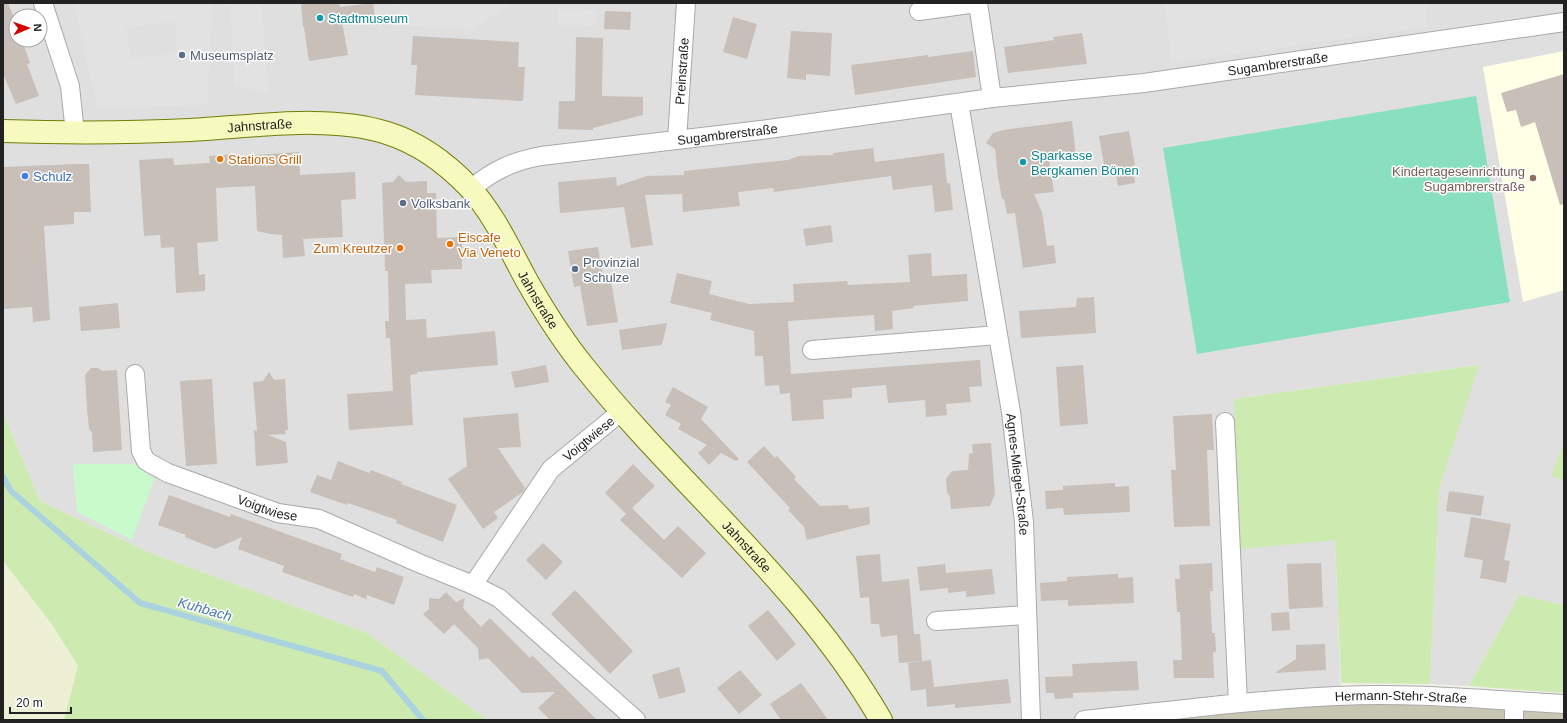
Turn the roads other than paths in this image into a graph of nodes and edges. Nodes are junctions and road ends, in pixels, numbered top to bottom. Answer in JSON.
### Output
{"nodes":[{"id":1,"x":43,"y":3,"type":"edge"},
{"id":2,"x":686,"y":3,"type":"edge"},
{"id":3,"x":978,"y":3,"type":"edge"},
{"id":4,"x":919,"y":11,"type":"dead end"},
{"id":5,"x":1564,"y":22,"type":"edge"},
{"id":6,"x":992,"y":98,"type":"junction"},
{"id":7,"x":960,"y":103,"type":"junction"},
{"id":8,"x":3,"y":131,"type":"edge"},
{"id":9,"x":75,"y":133,"type":"junction"},
{"id":10,"x":676,"y":140,"type":"junction"},
{"id":11,"x":471,"y":190,"type":"junction"},
{"id":12,"x":998,"y":335,"type":"junction"},
{"id":13,"x":812,"y":350,"type":"dead end"},
{"id":14,"x":135,"y":374,"type":"dead end"},
{"id":15,"x":622,"y":411,"type":"junction"},
{"id":16,"x":1224,"y":422,"type":"dead end"},
{"id":17,"x":473,"y":585,"type":"junction"},
{"id":18,"x":1027,"y":615,"type":"junction"},
{"id":19,"x":936,"y":621,"type":"dead end"},
{"id":20,"x":1514,"y":701,"type":"junction"},
{"id":21,"x":1238,"y":703,"type":"junction"},
{"id":22,"x":1564,"y":704,"type":"edge"},
{"id":23,"x":636,"y":720,"type":"edge"},
{"id":24,"x":881,"y":720,"type":"edge"},
{"id":25,"x":1031,"y":720,"type":"edge"},
{"id":26,"x":1084,"y":720,"type":"edge"},
{"id":27,"x":1514,"y":720,"type":"edge"}],
"edges":[{"from":1,"to":9,"type":"street"},
{"from":2,"to":10,"type":"street","name":"Preinstraße"},
{"from":3,"to":4,"type":"street"},
{"from":3,"to":6,"type":"street"},
{"from":5,"to":6,"type":"street","name":"Sugambrerstraße"},
{"from":6,"to":7,"type":"street","name":"Sugambrerstraße"},
{"from":7,"to":10,"type":"street","name":"Sugambrerstraße"},
{"from":7,"to":12,"type":"street","name":"Agnes-Miegel-Straße"},
{"from":8,"to":9,"type":"main road","name":"Jahnstraße"},
{"from":9,"to":11,"type":"main road","name":"Jahnstraße"},
{"from":10,"to":11,"type":"street","name":"Sugambrerstraße"},
{"from":11,"to":15,"type":"main road","name":"Jahnstraße"},
{"from":12,"to":13,"type":"street"},
{"from":12,"to":18,"type":"street","name":"Agnes-Miegel-Straße"},
{"from":14,"to":17,"type":"street","name":"Voigtwiese"},
{"from":15,"to":17,"type":"street","name":"Voigtwiese"},
{"from":15,"to":24,"type":"main road","name":"Jahnstraße"},
{"from":16,"to":21,"type":"street"},
{"from":17,"to":23,"type":"street","name":"Voigtwiese"},
{"from":18,"to":19,"type":"street"},
{"from":18,"to":25,"type":"street","name":"Agnes-Miegel-Straße"},
{"from":20,"to":21,"type":"street","name":"Hermann-Stehr-Straße"},
{"from":20,"to":22,"type":"street","name":"Hermann-Stehr-Straße"},
{"from":20,"to":27,"type":"street"},
{"from":21,"to":26,"type":"street","name":"Hermann-Stehr-Straße"}]}
